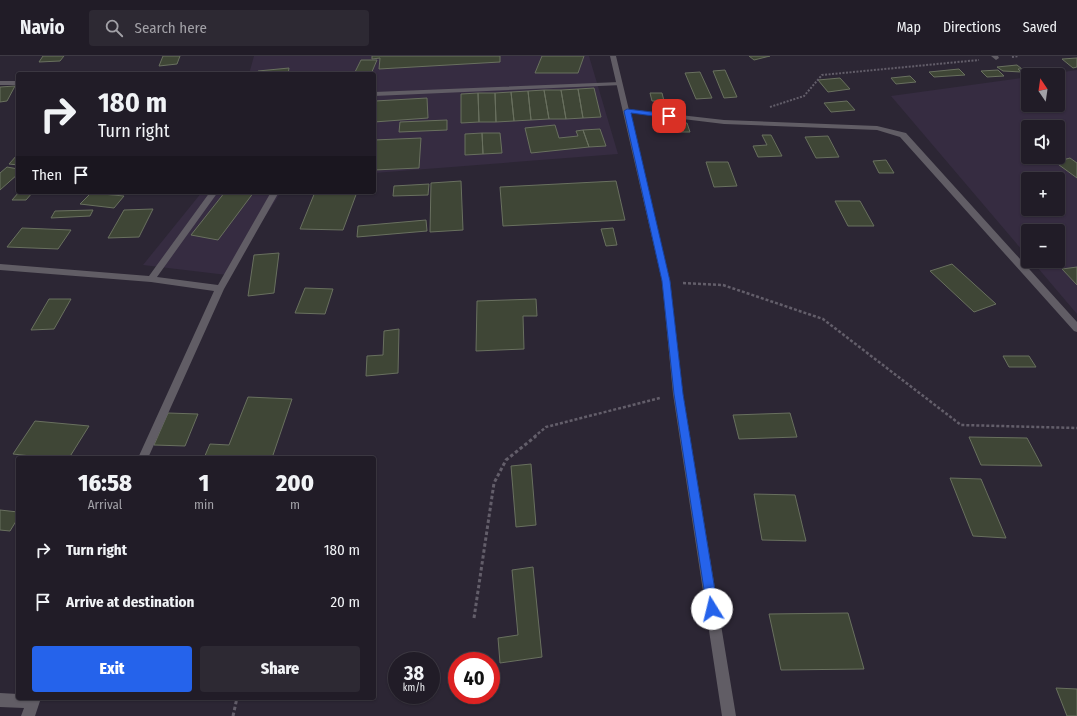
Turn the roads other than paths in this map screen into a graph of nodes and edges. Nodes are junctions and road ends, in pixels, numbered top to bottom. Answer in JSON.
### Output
{"nodes":[{"id":1,"x":613,"y":56,"type":"edge"},
{"id":2,"x":0,"y":83,"type":"edge"},
{"id":3,"x":16,"y":83,"type":"edge"},
{"id":4,"x":620,"y":84,"type":"junction"},
{"id":5,"x":376,"y":94,"type":"edge"},
{"id":6,"x":627,"y":111,"type":"junction"},
{"id":7,"x":213,"y":194,"type":"edge"},
{"id":8,"x":274,"y":194,"type":"edge"},
{"id":9,"x":0,"y":267,"type":"edge"},
{"id":10,"x":151,"y":279,"type":"junction"},
{"id":11,"x":220,"y":289,"type":"junction"},
{"id":12,"x":1077,"y":328,"type":"edge"},
{"id":13,"x":144,"y":456,"type":"edge"},
{"id":14,"x":0,"y":700,"type":"edge"},
{"id":15,"x":16,"y":700,"type":"edge"},
{"id":16,"x":34,"y":700,"type":"edge"},
{"id":17,"x":28,"y":716,"type":"edge"},
{"id":18,"x":729,"y":716,"type":"edge"}],
"edges":[{"from":1,"to":4,"type":"street"},
{"from":2,"to":3,"type":"street"},
{"from":4,"to":5,"type":"street"},
{"from":4,"to":6,"type":"street"},
{"from":6,"to":12,"type":"street"},
{"from":6,"to":18,"type":"street"},
{"from":7,"to":10,"type":"street"},
{"from":8,"to":11,"type":"street"},
{"from":9,"to":10,"type":"street"},
{"from":10,"to":11,"type":"street"},
{"from":11,"to":13,"type":"street"},
{"from":14,"to":15,"type":"street"},
{"from":16,"to":17,"type":"street"}]}
